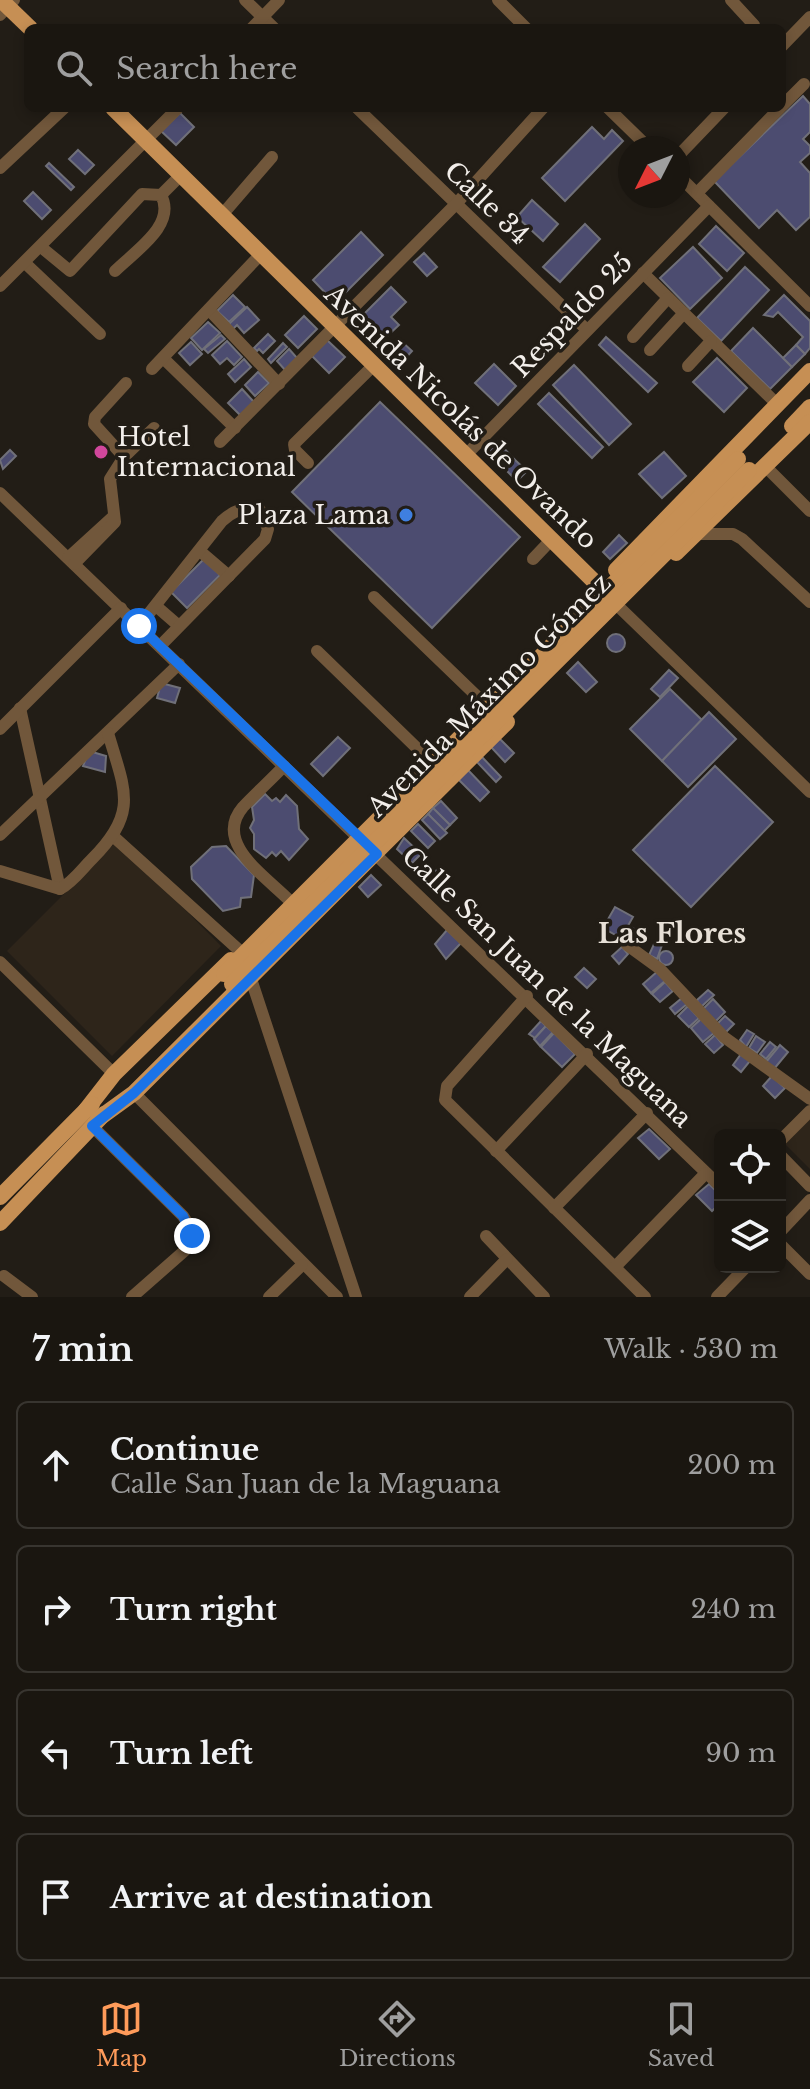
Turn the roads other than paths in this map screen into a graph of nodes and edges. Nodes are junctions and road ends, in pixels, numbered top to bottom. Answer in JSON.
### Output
{"nodes":[{"id":1,"x":245,"y":0,"type":"edge"},
{"id":2,"x":279,"y":0,"type":"edge"},
{"id":3,"x":498,"y":0,"type":"edge"},
{"id":4,"x":731,"y":0,"type":"edge"},
{"id":5,"x":6,"y":5,"type":"edge"},
{"id":6,"x":262,"y":17,"type":"junction"},
{"id":7,"x":810,"y":17,"type":"edge"},
{"id":8,"x":26,"y":24,"type":"edge"},
{"id":9,"x":256,"y":24,"type":"edge"},
{"id":10,"x":270,"y":24,"type":"edge"},
{"id":11,"x":522,"y":24,"type":"edge"},
{"id":12,"x":753,"y":24,"type":"edge"},
{"id":13,"x":786,"y":42,"type":"edge"},
{"id":14,"x":804,"y":84,"type":"dead end"},
{"id":15,"x":786,"y":102,"type":"edge"},
{"id":16,"x":60,"y":112,"type":"edge"},
{"id":17,"x":117,"y":112,"type":"edge"},
{"id":18,"x":174,"y":112,"type":"edge"},
{"id":19,"x":361,"y":112,"type":"edge"},
{"id":20,"x":539,"y":112,"type":"edge"},
{"id":21,"x":612,"y":112,"type":"edge"},
{"id":22,"x":720,"y":112,"type":"edge"},
{"id":23,"x":776,"y":112,"type":"edge"},
{"id":24,"x":637,"y":136,"type":"edge"},
{"id":25,"x":147,"y":141,"type":"junction"},
{"id":26,"x":690,"y":143,"type":"edge"},
{"id":27,"x":272,"y":157,"type":"dead end"},
{"id":28,"x":0,"y":168,"type":"edge"},
{"id":29,"x":181,"y":175,"type":"junction"},
{"id":30,"x":690,"y":186,"type":"edge"},
{"id":31,"x":697,"y":193,"type":"junction"},
{"id":32,"x":161,"y":195,"type":"junction"},
{"id":33,"x":456,"y":204,"type":"junction"},
{"id":34,"x":709,"y":206,"type":"junction"},
{"id":35,"x":222,"y":215,"type":"junction"},
{"id":36,"x":41,"y":247,"type":"junction"},
{"id":37,"x":261,"y":254,"type":"junction"},
{"id":38,"x":25,"y":263,"type":"junction"},
{"id":39,"x":115,"y":271,"type":"dead end"},
{"id":40,"x":643,"y":273,"type":"junction"},
{"id":41,"x":0,"y":286,"type":"edge"},
{"id":42,"x":668,"y":298,"type":"junction"},
{"id":43,"x":810,"y":306,"type":"edge"},
{"id":44,"x":209,"y":310,"type":"junction"},
{"id":45,"x":684,"y":313,"type":"junction"},
{"id":46,"x":334,"y":327,"type":"junction"},
{"id":47,"x":587,"y":330,"type":"junction"},
{"id":48,"x":100,"y":334,"type":"dead end"},
{"id":49,"x":633,"y":337,"type":"dead end"},
{"id":50,"x":711,"y":341,"type":"junction"},
{"id":51,"x":650,"y":350,"type":"dead end"},
{"id":52,"x":163,"y":358,"type":"junction"},
{"id":53,"x":373,"y":366,"type":"junction"},
{"id":54,"x":688,"y":366,"type":"dead end"},
{"id":55,"x":152,"y":369,"type":"dead end"},
{"id":56,"x":810,"y":371,"type":"edge"},
{"id":57,"x":126,"y":383,"type":"dead end"},
{"id":58,"x":279,"y":384,"type":"junction"},
{"id":59,"x":810,"y":384,"type":"edge"},
{"id":60,"x":777,"y":404,"type":"junction"},
{"id":61,"x":810,"y":407,"type":"edge"},
{"id":62,"x":810,"y":422,"type":"edge"},
{"id":63,"x":154,"y":428,"type":"dead end"},
{"id":64,"x":235,"y":428,"type":"junction"},
{"id":65,"x":220,"y":442,"type":"dead end"},
{"id":66,"x":466,"y":455,"type":"junction"},
{"id":67,"x":124,"y":457,"type":"junction"},
{"id":68,"x":308,"y":463,"type":"dead end"},
{"id":69,"x":743,"y":464,"type":"junction"},
{"id":70,"x":766,"y":467,"type":"junction"},
{"id":71,"x":0,"y":493,"type":"edge"},
{"id":72,"x":810,"y":511,"type":"edge"},
{"id":73,"x":696,"y":534,"type":"junction"},
{"id":74,"x":552,"y":539,"type":"junction"},
{"id":75,"x":201,"y":552,"type":"junction"},
{"id":76,"x":533,"y":559,"type":"dead end"},
{"id":77,"x":71,"y":561,"type":"junction"},
{"id":78,"x":229,"y":576,"type":"junction"},
{"id":79,"x":600,"y":587,"type":"junction"},
{"id":80,"x":374,"y":597,"type":"dead end"},
{"id":81,"x":810,"y":602,"type":"edge"},
{"id":82,"x":156,"y":606,"type":"junction"},
{"id":83,"x":619,"y":607,"type":"junction"},
{"id":84,"x":121,"y":608,"type":"junction"},
{"id":85,"x":139,"y":626,"type":"junction"},
{"id":86,"x":179,"y":626,"type":"junction"},
{"id":87,"x":160,"y":646,"type":"junction"},
{"id":88,"x":317,"y":651,"type":"dead end"},
{"id":89,"x":179,"y":664,"type":"junction"},
{"id":90,"x":485,"y":704,"type":"junction"},
{"id":91,"x":20,"y":708,"type":"junction"},
{"id":92,"x":0,"y":729,"type":"edge"},
{"id":93,"x":108,"y":733,"type":"junction"},
{"id":94,"x":423,"y":754,"type":"dead end"},
{"id":95,"x":284,"y":766,"type":"junction"},
{"id":96,"x":810,"y":792,"type":"edge"},
{"id":97,"x":42,"y":796,"type":"junction"},
{"id":98,"x":0,"y":835,"type":"edge"},
{"id":99,"x":358,"y":835,"type":"junction"},
{"id":100,"x":114,"y":837,"type":"junction"},
{"id":101,"x":377,"y":854,"type":"junction"},
{"id":102,"x":0,"y":871,"type":"edge"},
{"id":103,"x":60,"y":889,"type":"junction"},
{"id":104,"x":291,"y":902,"type":"junction"},
{"id":105,"x":627,"y":945,"type":"dead end"},
{"id":106,"x":240,"y":951,"type":"junction"},
{"id":107,"x":0,"y":962,"type":"edge"},
{"id":108,"x":251,"y":979,"type":"junction"},
{"id":109,"x":527,"y":996,"type":"junction"},
{"id":110,"x":587,"y":1054,"type":"junction"},
{"id":111,"x":114,"y":1074,"type":"junction"},
{"id":112,"x":134,"y":1093,"type":"junction"},
{"id":113,"x":810,"y":1099,"type":"edge"},
{"id":114,"x":810,"y":1111,"type":"edge"},
{"id":115,"x":647,"y":1113,"type":"junction"},
{"id":116,"x":92,"y":1119,"type":"junction"},
{"id":117,"x":786,"y":1135,"type":"edge"},
{"id":118,"x":496,"y":1151,"type":"junction"},
{"id":119,"x":786,"y":1161,"type":"edge"},
{"id":120,"x":706,"y":1173,"type":"junction"},
{"id":121,"x":714,"y":1180,"type":"edge"},
{"id":122,"x":810,"y":1186,"type":"edge"},
{"id":123,"x":0,"y":1197,"type":"edge"},
{"id":124,"x":810,"y":1200,"type":"edge"},
{"id":125,"x":554,"y":1208,"type":"junction"},
{"id":126,"x":0,"y":1223,"type":"edge"},
{"id":127,"x":786,"y":1226,"type":"edge"},
{"id":128,"x":486,"y":1236,"type":"dead end"},
{"id":129,"x":786,"y":1250,"type":"edge"},
{"id":130,"x":507,"y":1259,"type":"junction"},
{"id":131,"x":302,"y":1265,"type":"junction"},
{"id":132,"x":615,"y":1267,"type":"junction"},
{"id":133,"x":740,"y":1273,"type":"edge"},
{"id":134,"x":810,"y":1274,"type":"edge"},
{"id":135,"x":4,"y":1276,"type":"dead end"},
{"id":136,"x":32,"y":1297,"type":"edge"},
{"id":137,"x":132,"y":1297,"type":"edge"},
{"id":138,"x":269,"y":1297,"type":"edge"},
{"id":139,"x":337,"y":1297,"type":"edge"},
{"id":140,"x":356,"y":1297,"type":"edge"},
{"id":141,"x":470,"y":1297,"type":"edge"},
{"id":142,"x":544,"y":1297,"type":"edge"},
{"id":143,"x":645,"y":1297,"type":"edge"},
{"id":144,"x":717,"y":1297,"type":"edge"}],
"edges":[{"from":1,"to":6,"type":"street"},
{"from":2,"to":6,"type":"street"},
{"from":3,"to":11,"type":"street"},
{"from":4,"to":12,"type":"street"},
{"from":5,"to":8,"type":"main road"},
{"from":6,"to":9,"type":"street"},
{"from":6,"to":10,"type":"street"},
{"from":7,"to":13,"type":"street"},
{"from":14,"to":15,"type":"street"},
{"from":16,"to":28,"type":"street"},
{"from":17,"to":25,"type":"main road","name":"Avenida Nicolás de Ovando"},
{"from":18,"to":25,"type":"street"},
{"from":19,"to":33,"type":"street","name":"Calle 34"},
{"from":20,"to":33,"type":"street"},
{"from":21,"to":24,"type":"street"},
{"from":22,"to":26,"type":"street"},
{"from":23,"to":31,"type":"street"},
{"from":25,"to":29,"type":"main road","name":"Avenida Nicolás de Ovando"},
{"from":25,"to":36,"type":"street"},
{"from":27,"to":35,"type":"street"},
{"from":29,"to":32,"type":"street"},
{"from":29,"to":35,"type":"main road","name":"Avenida Nicolás de Ovando"},
{"from":30,"to":31,"type":"street"},
{"from":31,"to":34,"type":"street"},
{"from":32,"to":36,"type":"street"},
{"from":32,"to":39,"type":"street"},
{"from":33,"to":46,"type":"street"},
{"from":33,"to":47,"type":"street","name":"Calle 34"},
{"from":34,"to":40,"type":"street","name":"Respaldo 25"},
{"from":34,"to":43,"type":"street"},
{"from":35,"to":37,"type":"main road","name":"Avenida Nicolás de Ovando"},
{"from":36,"to":38,"type":"street"},
{"from":37,"to":44,"type":"street"},
{"from":37,"to":46,"type":"main road","name":"Avenida Nicolás de Ovando"},
{"from":38,"to":41,"type":"street"},
{"from":38,"to":48,"type":"street"},
{"from":40,"to":42,"type":"street"},
{"from":40,"to":47,"type":"street","name":"Respaldo 25"},
{"from":42,"to":45,"type":"street"},
{"from":42,"to":49,"type":"street"},
{"from":44,"to":52,"type":"street"},
{"from":44,"to":58,"type":"street"},
{"from":45,"to":50,"type":"street"},
{"from":45,"to":51,"type":"street"},
{"from":46,"to":53,"type":"main road","name":"Avenida Nicolás de Ovando"},
{"from":46,"to":58,"type":"street"},
{"from":47,"to":66,"type":"street","name":"Respaldo 25"},
{"from":50,"to":54,"type":"street"},
{"from":50,"to":60,"type":"street"},
{"from":52,"to":55,"type":"street"},
{"from":52,"to":64,"type":"street"},
{"from":53,"to":66,"type":"main road","name":"Avenida Nicolás de Ovando"},
{"from":53,"to":68,"type":"street"},
{"from":56,"to":60,"type":"main road"},
{"from":57,"to":67,"type":"street"},
{"from":58,"to":64,"type":"street"},
{"from":59,"to":69,"type":"main road","name":"Avenida Máximo Gómez"},
{"from":60,"to":79,"type":"main road"},
{"from":61,"to":69,"type":"main road","name":"Avenida Máximo Gómez"},
{"from":62,"to":70,"type":"main road"},
{"from":63,"to":67,"type":"street"},
{"from":64,"to":65,"type":"street"},
{"from":66,"to":74,"type":"main road","name":"Avenida Nicolás de Ovando"},
{"from":67,"to":77,"type":"street"},
{"from":69,"to":116,"type":"main road","name":"Avenida Máximo Gómez","bridge":true},
{"from":70,"to":72,"type":"street"},
{"from":70,"to":73,"type":"main road"},
{"from":71,"to":77,"type":"street"},
{"from":73,"to":81,"type":"street"},
{"from":73,"to":83,"type":"main road"},
{"from":74,"to":76,"type":"street"},
{"from":74,"to":79,"type":"main road","name":"Avenida Nicolás de Ovando"},
{"from":75,"to":78,"type":"street"},
{"from":75,"to":78,"type":"street"},
{"from":75,"to":82,"type":"street"},
{"from":77,"to":84,"type":"street"},
{"from":78,"to":86,"type":"street"},
{"from":79,"to":83,"type":"main road","name":"Avenida Nicolás de Ovando"},
{"from":79,"to":90,"type":"main road"},
{"from":80,"to":90,"type":"street"},
{"from":82,"to":85,"type":"street"},
{"from":82,"to":86,"type":"street"},
{"from":83,"to":96,"type":"street","name":"Avenida Nicolás de Ovando"},
{"from":83,"to":101,"type":"main road"},
{"from":84,"to":85,"type":"street"},
{"from":84,"to":91,"type":"street"},
{"from":85,"to":87,"type":"street"},
{"from":86,"to":87,"type":"street"},
{"from":87,"to":89,"type":"street"},
{"from":88,"to":94,"type":"street"},
{"from":89,"to":93,"type":"street"},
{"from":89,"to":95,"type":"street"},
{"from":90,"to":99,"type":"main road"},
{"from":91,"to":92,"type":"street"},
{"from":91,"to":97,"type":"street"},
{"from":93,"to":97,"type":"street"},
{"from":93,"to":100,"type":"street"},
{"from":95,"to":99,"type":"street"},
{"from":95,"to":104,"type":"street"},
{"from":97,"to":98,"type":"street"},
{"from":97,"to":103,"type":"street"},
{"from":99,"to":101,"type":"street","name":"Calle San Juan de la Maguana"},
{"from":99,"to":104,"type":"main road"},
{"from":100,"to":103,"type":"street"},
{"from":100,"to":106,"type":"street"},
{"from":101,"to":108,"type":"main road"},
{"from":101,"to":109,"type":"street","name":"Calle San Juan de la Maguana"},
{"from":102,"to":103,"type":"street"},
{"from":104,"to":106,"type":"main road"},
{"from":105,"to":113,"type":"street"},
{"from":106,"to":111,"type":"main road"},
{"from":107,"to":111,"type":"street"},
{"from":108,"to":112,"type":"main road"},
{"from":108,"to":140,"type":"street"},
{"from":109,"to":110,"type":"street","name":"Calle San Juan de la Maguana"},
{"from":109,"to":118,"type":"street"},
{"from":110,"to":115,"type":"street","name":"Calle San Juan de la Maguana"},
{"from":110,"to":118,"type":"street"},
{"from":111,"to":116,"type":"main road"},
{"from":112,"to":116,"type":"main road"},
{"from":112,"to":131,"type":"street"},
{"from":114,"to":117,"type":"street"},
{"from":115,"to":120,"type":"street","name":"Calle San Juan de la Maguana"},
{"from":115,"to":125,"type":"street"},
{"from":116,"to":123,"type":"main road","name":"Avenida Máximo Gómez"},
{"from":116,"to":126,"type":"main road","name":"Avenida Máximo Gómez"},
{"from":116,"to":137,"type":"street"},
{"from":118,"to":125,"type":"street"},
{"from":119,"to":122,"type":"street"},
{"from":120,"to":121,"type":"street","name":"Calle San Juan de la Maguana"},
{"from":120,"to":132,"type":"street"},
{"from":124,"to":127,"type":"street"},
{"from":125,"to":132,"type":"street"},
{"from":128,"to":130,"type":"street"},
{"from":129,"to":134,"type":"street"},
{"from":130,"to":141,"type":"street"},
{"from":130,"to":142,"type":"street"},
{"from":131,"to":138,"type":"street"},
{"from":131,"to":139,"type":"street"},
{"from":132,"to":143,"type":"street"},
{"from":133,"to":144,"type":"street"},
{"from":135,"to":136,"type":"street"}]}
